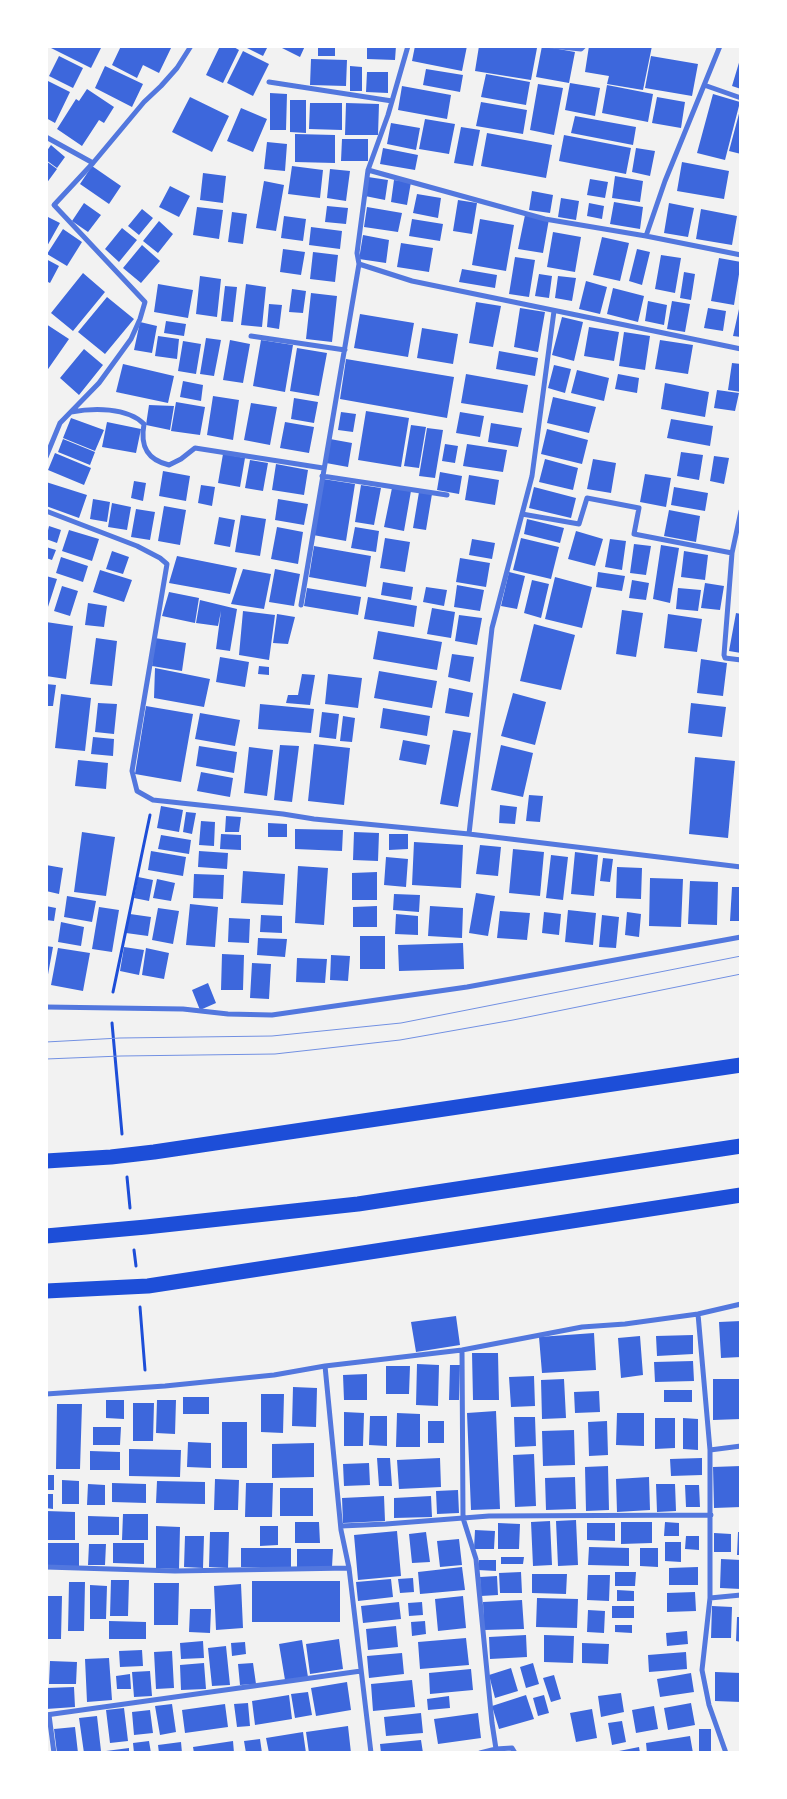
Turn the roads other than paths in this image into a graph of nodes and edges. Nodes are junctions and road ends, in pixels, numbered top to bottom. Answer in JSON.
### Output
{"nodes":[{"id":1,"x":191,"y":46,"type":"edge"},
{"id":2,"x":408,"y":46,"type":"edge"},
{"id":3,"x":550,"y":46,"type":"edge"},
{"id":4,"x":584,"y":46,"type":"edge"},
{"id":5,"x":720,"y":46,"type":"edge"},
{"id":6,"x":269,"y":82,"type":"dead end"},
{"id":7,"x":704,"y":85,"type":"junction"},
{"id":8,"x":741,"y":98,"type":"edge"},
{"id":9,"x":392,"y":101,"type":"junction"},
{"id":10,"x":46,"y":137,"type":"edge"},
{"id":11,"x":93,"y":163,"type":"junction"},
{"id":12,"x":368,"y":170,"type":"junction"},
{"id":13,"x":646,"y":236,"type":"junction"},
{"id":14,"x":741,"y":255,"type":"edge"},
{"id":15,"x":359,"y":264,"type":"junction"},
{"id":16,"x":554,"y":311,"type":"junction"},
{"id":17,"x":251,"y":336,"type":"dead end"},
{"id":18,"x":741,"y":349,"type":"edge"},
{"id":19,"x":345,"y":350,"type":"junction"},
{"id":20,"x":70,"y":412,"type":"junction"},
{"id":21,"x":46,"y":457,"type":"edge"},
{"id":22,"x":323,"y":468,"type":"junction"},
{"id":23,"x":322,"y":476,"type":"junction"},
{"id":24,"x":447,"y":495,"type":"dead end"},
{"id":25,"x":46,"y":511,"type":"edge"},
{"id":26,"x":741,"y":511,"type":"edge"},
{"id":27,"x":522,"y":514,"type":"junction"},
{"id":28,"x":732,"y":553,"type":"junction"},
{"id":29,"x":301,"y":605,"type":"dead end"},
{"id":30,"x":741,"y":660,"type":"edge"},
{"id":31,"x":469,"y":834,"type":"junction"},
{"id":32,"x":741,"y":867,"type":"edge"},
{"id":33,"x":741,"y":937,"type":"edge"},
{"id":34,"x":46,"y":1007,"type":"edge"},
{"id":35,"x":741,"y":1065,"type":"edge"},
{"id":36,"x":741,"y":1146,"type":"edge"},
{"id":37,"x":46,"y":1161,"type":"edge"},
{"id":38,"x":741,"y":1195,"type":"edge"},
{"id":39,"x":46,"y":1236,"type":"edge"},
{"id":40,"x":46,"y":1291,"type":"edge"},
{"id":41,"x":741,"y":1304,"type":"edge"},
{"id":42,"x":698,"y":1314,"type":"junction"},
{"id":43,"x":462,"y":1350,"type":"junction"},
{"id":44,"x":325,"y":1366,"type":"junction"},
{"id":45,"x":46,"y":1394,"type":"edge"},
{"id":46,"x":741,"y":1446,"type":"edge"},
{"id":47,"x":710,"y":1450,"type":"junction"},
{"id":48,"x":711,"y":1515,"type":"junction"},
{"id":49,"x":463,"y":1518,"type":"junction"},
{"id":50,"x":341,"y":1526,"type":"junction"},
{"id":51,"x":46,"y":1567,"type":"edge"},
{"id":52,"x":349,"y":1568,"type":"junction"},
{"id":53,"x":741,"y":1595,"type":"edge"},
{"id":54,"x":710,"y":1598,"type":"junction"},
{"id":55,"x":361,"y":1671,"type":"junction"},
{"id":56,"x":48,"y":1715,"type":"edge"},
{"id":57,"x":496,"y":1749,"type":"junction"},
{"id":58,"x":54,"y":1753,"type":"edge"},
{"id":59,"x":371,"y":1753,"type":"edge"},
{"id":60,"x":480,"y":1753,"type":"edge"},
{"id":61,"x":515,"y":1753,"type":"edge"},
{"id":62,"x":726,"y":1753,"type":"edge"}],
"edges":[{"from":1,"to":11,"type":"street"},
{"from":2,"to":9,"type":"street"},
{"from":3,"to":4,"type":"street"},
{"from":5,"to":7,"type":"street"},
{"from":6,"to":9,"type":"street"},
{"from":7,"to":8,"type":"street"},
{"from":7,"to":13,"type":"street"},
{"from":9,"to":12,"type":"street"},
{"from":10,"to":11,"type":"street"},
{"from":11,"to":20,"type":"street"},
{"from":12,"to":13,"type":"street"},
{"from":12,"to":15,"type":"street"},
{"from":13,"to":14,"type":"street"},
{"from":15,"to":16,"type":"street"},
{"from":15,"to":19,"type":"street"},
{"from":16,"to":18,"type":"street"},
{"from":16,"to":27,"type":"street"},
{"from":17,"to":19,"type":"street"},
{"from":19,"to":22,"type":"street"},
{"from":20,"to":21,"type":"street"},
{"from":20,"to":22,"type":"street"},
{"from":22,"to":23,"type":"street"},
{"from":23,"to":24,"type":"street"},
{"from":23,"to":29,"type":"street"},
{"from":25,"to":31,"type":"street"},
{"from":26,"to":28,"type":"street"},
{"from":27,"to":28,"type":"street"},
{"from":27,"to":31,"type":"street"},
{"from":28,"to":30,"type":"street"},
{"from":31,"to":32,"type":"street"},
{"from":33,"to":34,"type":"street"},
{"from":35,"to":37,"type":"highway"},
{"from":36,"to":39,"type":"highway"},
{"from":38,"to":40,"type":"highway"},
{"from":41,"to":42,"type":"street"},
{"from":42,"to":43,"type":"street"},
{"from":42,"to":47,"type":"street"},
{"from":43,"to":44,"type":"street"},
{"from":43,"to":49,"type":"street"},
{"from":44,"to":45,"type":"street"},
{"from":44,"to":50,"type":"street"},
{"from":46,"to":47,"type":"street"},
{"from":47,"to":48,"type":"street"},
{"from":48,"to":49,"type":"street"},
{"from":48,"to":54,"type":"street"},
{"from":49,"to":50,"type":"street"},
{"from":49,"to":57,"type":"street"},
{"from":50,"to":52,"type":"street"},
{"from":51,"to":52,"type":"street"},
{"from":52,"to":55,"type":"street"},
{"from":53,"to":54,"type":"street"},
{"from":54,"to":62,"type":"street"},
{"from":55,"to":56,"type":"street"},
{"from":55,"to":59,"type":"street"},
{"from":56,"to":58,"type":"street"},
{"from":57,"to":60,"type":"street"},
{"from":57,"to":61,"type":"street"}]}
